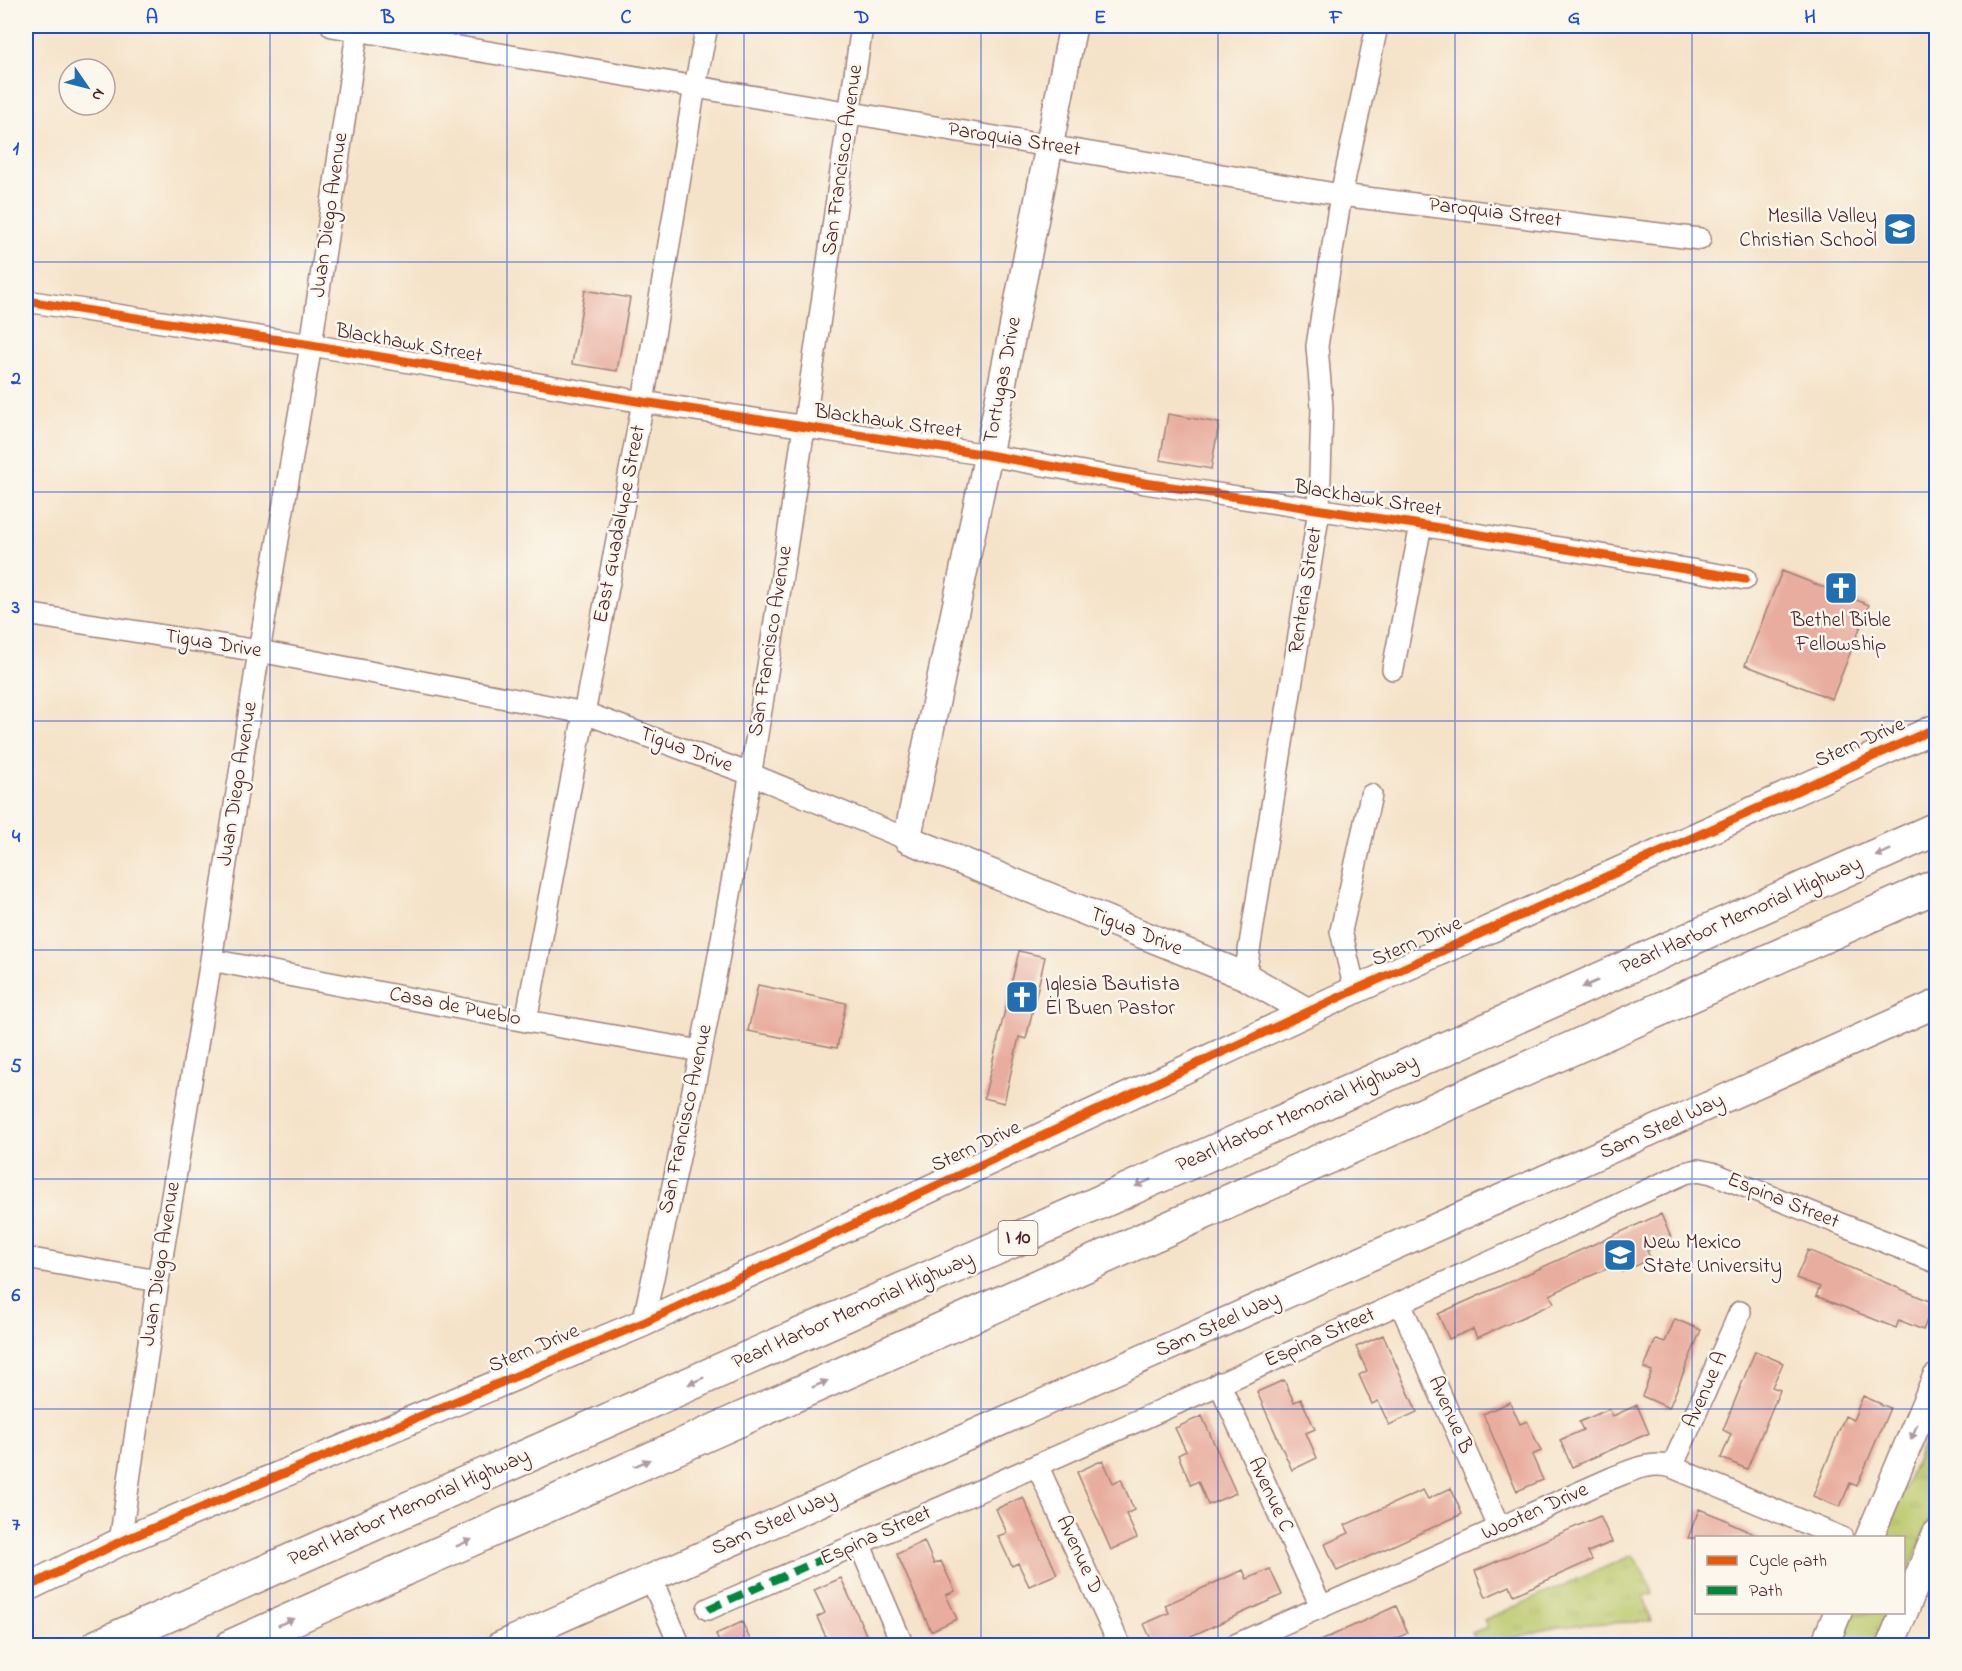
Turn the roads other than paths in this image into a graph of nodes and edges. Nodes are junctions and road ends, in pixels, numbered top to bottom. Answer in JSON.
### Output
{"nodes":[{"id":1,"x":332,"y":26,"type":"edge"},
{"id":2,"x":707,"y":26,"type":"edge"},
{"id":3,"x":862,"y":26,"type":"edge"},
{"id":4,"x":1073,"y":26,"type":"edge"},
{"id":5,"x":1377,"y":26,"type":"edge"},
{"id":6,"x":358,"y":28,"type":"edge"},
{"id":7,"x":695,"y":86,"type":"junction"},
{"id":8,"x":849,"y":113,"type":"junction"},
{"id":9,"x":1049,"y":146,"type":"junction"},
{"id":10,"x":1341,"y":195,"type":"junction"},
{"id":11,"x":1700,"y":239,"type":"dead end"},
{"id":12,"x":26,"y":301,"type":"edge"},
{"id":13,"x":311,"y":345,"type":"junction"},
{"id":14,"x":643,"y":402,"type":"junction"},
{"id":15,"x":805,"y":428,"type":"junction"},
{"id":16,"x":988,"y":455,"type":"junction"},
{"id":17,"x":1319,"y":510,"type":"junction"},
{"id":18,"x":1421,"y":525,"type":"junction"},
{"id":19,"x":1745,"y":579,"type":"dead end"},
{"id":20,"x":26,"y":614,"type":"edge"},
{"id":21,"x":259,"y":651,"type":"junction"},
{"id":22,"x":1393,"y":669,"type":"dead end"},
{"id":23,"x":585,"y":713,"type":"junction"},
{"id":24,"x":1936,"y":728,"type":"edge"},
{"id":25,"x":750,"y":774,"type":"junction"},
{"id":26,"x":1371,"y":795,"type":"dead end"},
{"id":27,"x":1936,"y":829,"type":"edge"},
{"id":28,"x":907,"y":839,"type":"junction"},
{"id":29,"x":1936,"y":886,"type":"edge"},
{"id":30,"x":211,"y":960,"type":"junction"},
{"id":31,"x":1245,"y":976,"type":"junction"},
{"id":32,"x":1355,"y":990,"type":"junction"},
{"id":33,"x":1936,"y":1004,"type":"edge"},
{"id":34,"x":1308,"y":1012,"type":"junction"},
{"id":35,"x":526,"y":1021,"type":"junction"},
{"id":36,"x":701,"y":1051,"type":"junction"},
{"id":37,"x":26,"y":1258,"type":"edge"},
{"id":38,"x":1936,"y":1262,"type":"edge"},
{"id":39,"x":158,"y":1281,"type":"junction"},
{"id":40,"x":1400,"y":1304,"type":"junction"},
{"id":41,"x":1740,"y":1312,"type":"dead end"},
{"id":42,"x":644,"y":1323,"type":"junction"},
{"id":43,"x":1936,"y":1378,"type":"edge"},
{"id":44,"x":1219,"y":1383,"type":"junction"},
{"id":45,"x":1037,"y":1465,"type":"junction"},
{"id":46,"x":1672,"y":1467,"type":"junction"},
{"id":47,"x":1499,"y":1527,"type":"junction"},
{"id":48,"x":1936,"y":1534,"type":"edge"},
{"id":49,"x":1837,"y":1536,"type":"edge"},
{"id":50,"x":1870,"y":1536,"type":"edge"},
{"id":51,"x":120,"y":1542,"type":"junction"},
{"id":52,"x":859,"y":1543,"type":"junction"},
{"id":53,"x":651,"y":1578,"type":"junction"},
{"id":54,"x":26,"y":1588,"type":"edge"},
{"id":55,"x":1321,"y":1606,"type":"junction"},
{"id":56,"x":708,"y":1609,"type":"dead end"},
{"id":57,"x":1905,"y":1609,"type":"edge"},
{"id":58,"x":1837,"y":1614,"type":"edge"},
{"id":59,"x":1903,"y":1614,"type":"edge"},
{"id":60,"x":98,"y":1646,"type":"edge"},
{"id":61,"x":232,"y":1646,"type":"edge"},
{"id":62,"x":499,"y":1646,"type":"edge"},
{"id":63,"x":680,"y":1646,"type":"edge"},
{"id":64,"x":903,"y":1646,"type":"edge"},
{"id":65,"x":1120,"y":1646,"type":"edge"},
{"id":66,"x":1233,"y":1646,"type":"edge"},
{"id":67,"x":1824,"y":1646,"type":"edge"},
{"id":68,"x":1890,"y":1646,"type":"edge"}],
"edges":[{"from":1,"to":6,"type":"street","name":"Paroquia Street"},
{"from":2,"to":7,"type":"street","name":"East Guadalupe Street"},
{"from":3,"to":8,"type":"street","name":"San Francisco Avenue"},
{"from":4,"to":9,"type":"street","name":"Tortugas Drive"},
{"from":5,"to":10,"type":"street","name":"Renteria Street"},
{"from":6,"to":7,"type":"street","name":"Paroquia Street"},
{"from":6,"to":13,"type":"street","name":"Juan Diego Avenue"},
{"from":7,"to":8,"type":"street","name":"Paroquia Street"},
{"from":7,"to":14,"type":"street","name":"East Guadalupe Street"},
{"from":8,"to":9,"type":"street","name":"Paroquia Street"},
{"from":8,"to":15,"type":"street","name":"San Francisco Avenue"},
{"from":9,"to":10,"type":"street","name":"Paroquia Street"},
{"from":9,"to":16,"type":"street","name":"Tortugas Drive"},
{"from":10,"to":11,"type":"street","name":"Paroquia Street"},
{"from":10,"to":17,"type":"street","name":"Renteria Street"},
{"from":12,"to":13,"type":"street","name":"Blackhawk Street"},
{"from":13,"to":14,"type":"street","name":"Blackhawk Street"},
{"from":13,"to":21,"type":"street","name":"Juan Diego Avenue"},
{"from":14,"to":15,"type":"street","name":"Blackhawk Street"},
{"from":14,"to":23,"type":"street","name":"East Guadalupe Street"},
{"from":15,"to":16,"type":"street","name":"Blackhawk Street"},
{"from":15,"to":25,"type":"street","name":"San Francisco Avenue"},
{"from":16,"to":17,"type":"street","name":"Blackhawk Street"},
{"from":16,"to":28,"type":"street","name":"Tortugas Drive"},
{"from":17,"to":18,"type":"street","name":"Blackhawk Street"},
{"from":17,"to":31,"type":"street","name":"Renteria Street"},
{"from":18,"to":19,"type":"street","name":"Blackhawk Street"},
{"from":18,"to":22,"type":"street"},
{"from":20,"to":21,"type":"street","name":"Tigua Drive"},
{"from":21,"to":23,"type":"street","name":"Tigua Drive"},
{"from":21,"to":30,"type":"street","name":"Juan Diego Avenue"},
{"from":23,"to":25,"type":"street","name":"Tigua Drive"},
{"from":23,"to":35,"type":"street","name":"East Guadalupe Street"},
{"from":24,"to":32,"type":"street","name":"Stern Drive"},
{"from":25,"to":28,"type":"street","name":"Tigua Drive"},
{"from":25,"to":36,"type":"street","name":"San Francisco Avenue"},
{"from":26,"to":32,"type":"street"},
{"from":27,"to":60,"type":"highway","name":"Pearl Harbor Memorial Highway","number":"I 10","one_way":true},
{"from":28,"to":31,"type":"street","name":"Tigua Drive"},
{"from":61,"to":29,"type":"highway","number":"I 10","one_way":true},
{"from":30,"to":35,"type":"street","name":"Casa de Pueblo"},
{"from":30,"to":39,"type":"street","name":"Juan Diego Avenue"},
{"from":31,"to":34,"type":"street","name":"Tigua Drive"},
{"from":32,"to":34,"type":"street","name":"Stern Drive"},
{"from":33,"to":53,"type":"street","name":"Sam Steel Way"},
{"from":34,"to":42,"type":"street","name":"Stern Drive"},
{"from":35,"to":36,"type":"street","name":"Casa de Pueblo"},
{"from":36,"to":42,"type":"street","name":"San Francisco Avenue"},
{"from":37,"to":39,"type":"street"},
{"from":38,"to":40,"type":"street","name":"Espina Street"},
{"from":39,"to":51,"type":"street","name":"Juan Diego Avenue"},
{"from":40,"to":44,"type":"street","name":"Espina Street"},
{"from":40,"to":47,"type":"street","name":"Avenue B"},
{"from":41,"to":46,"type":"street","name":"Avenue A"},
{"from":42,"to":51,"type":"street","name":"Stern Drive"},
{"from":43,"to":50,"type":"street","one_way":true},
{"from":44,"to":45,"type":"street","name":"Espina Street"},
{"from":44,"to":55,"type":"street","name":"Avenue C"},
{"from":45,"to":52,"type":"street","name":"Espina Street"},
{"from":45,"to":65,"type":"street","name":"Avenue D"},
{"from":46,"to":47,"type":"street","name":"Wooten Drive"},
{"from":46,"to":49,"type":"street","name":"Wooten Drive"},
{"from":47,"to":55,"type":"street","name":"Wooten Drive"},
{"from":48,"to":57,"type":"street"},
{"from":51,"to":54,"type":"street","name":"Stern Drive"},
{"from":52,"to":56,"type":"street","name":"Espina Street"},
{"from":52,"to":64,"type":"street"},
{"from":53,"to":62,"type":"street","name":"Sam Steel Way"},
{"from":53,"to":63,"type":"street"},
{"from":55,"to":66,"type":"street","name":"Wooten Drive"},
{"from":58,"to":67,"type":"street"},
{"from":59,"to":68,"type":"street"}]}
